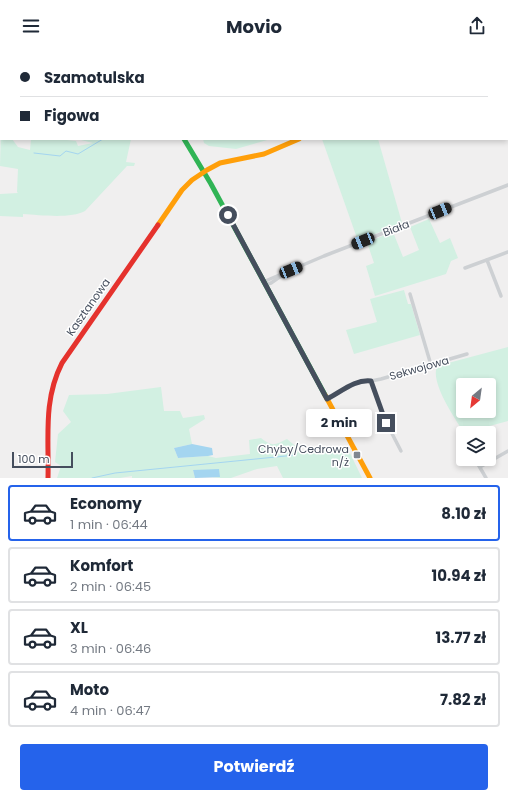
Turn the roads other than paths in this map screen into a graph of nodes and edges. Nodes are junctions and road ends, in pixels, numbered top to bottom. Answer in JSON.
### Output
{"nodes":[{"id":1,"x":185,"y":140,"type":"edge"},
{"id":2,"x":297,"y":140,"type":"edge"},
{"id":3,"x":204,"y":172,"type":"junction"},
{"id":4,"x":508,"y":185,"type":"edge"},
{"id":5,"x":508,"y":252,"type":"edge"},
{"id":6,"x":487,"y":260,"type":"junction"},
{"id":7,"x":465,"y":268,"type":"dead end"},
{"id":8,"x":264,"y":283,"type":"junction"},
{"id":9,"x":410,"y":294,"type":"dead end"},
{"id":10,"x":501,"y":296,"type":"dead end"},
{"id":11,"x":467,"y":354,"type":"dead end"},
{"id":12,"x":431,"y":365,"type":"junction"},
{"id":13,"x":371,"y":381,"type":"junction"},
{"id":14,"x":327,"y":399,"type":"junction"},
{"id":15,"x":401,"y":451,"type":"dead end"},
{"id":16,"x":508,"y":451,"type":"edge"},
{"id":17,"x":480,"y":467,"type":"joint"},
{"id":18,"x":48,"y":478,"type":"edge"},
{"id":19,"x":370,"y":478,"type":"edge"},
{"id":20,"x":486,"y":478,"type":"edge"}],
"edges":[{"from":1,"to":3,"type":"street"},
{"from":2,"to":3,"type":"street","name":"Kasztanowa"},
{"from":3,"to":8,"type":"street"},
{"from":3,"to":18,"type":"street","name":"Kasztanowa"},
{"from":4,"to":8,"type":"street","name":"Biała"},
{"from":5,"to":6,"type":"street"},
{"from":6,"to":7,"type":"street"},
{"from":6,"to":10,"type":"street"},
{"from":8,"to":14,"type":"street"},
{"from":9,"to":12,"type":"street"},
{"from":11,"to":12,"type":"street","name":"Sekwojowa"},
{"from":12,"to":13,"type":"street","name":"Sekwojowa"},
{"from":13,"to":14,"type":"street","name":"Sekwojowa"},
{"from":13,"to":15,"type":"street"},
{"from":14,"to":19,"type":"street"},
{"from":16,"to":17,"type":"street"},
{"from":17,"to":20,"type":"street"}]}
